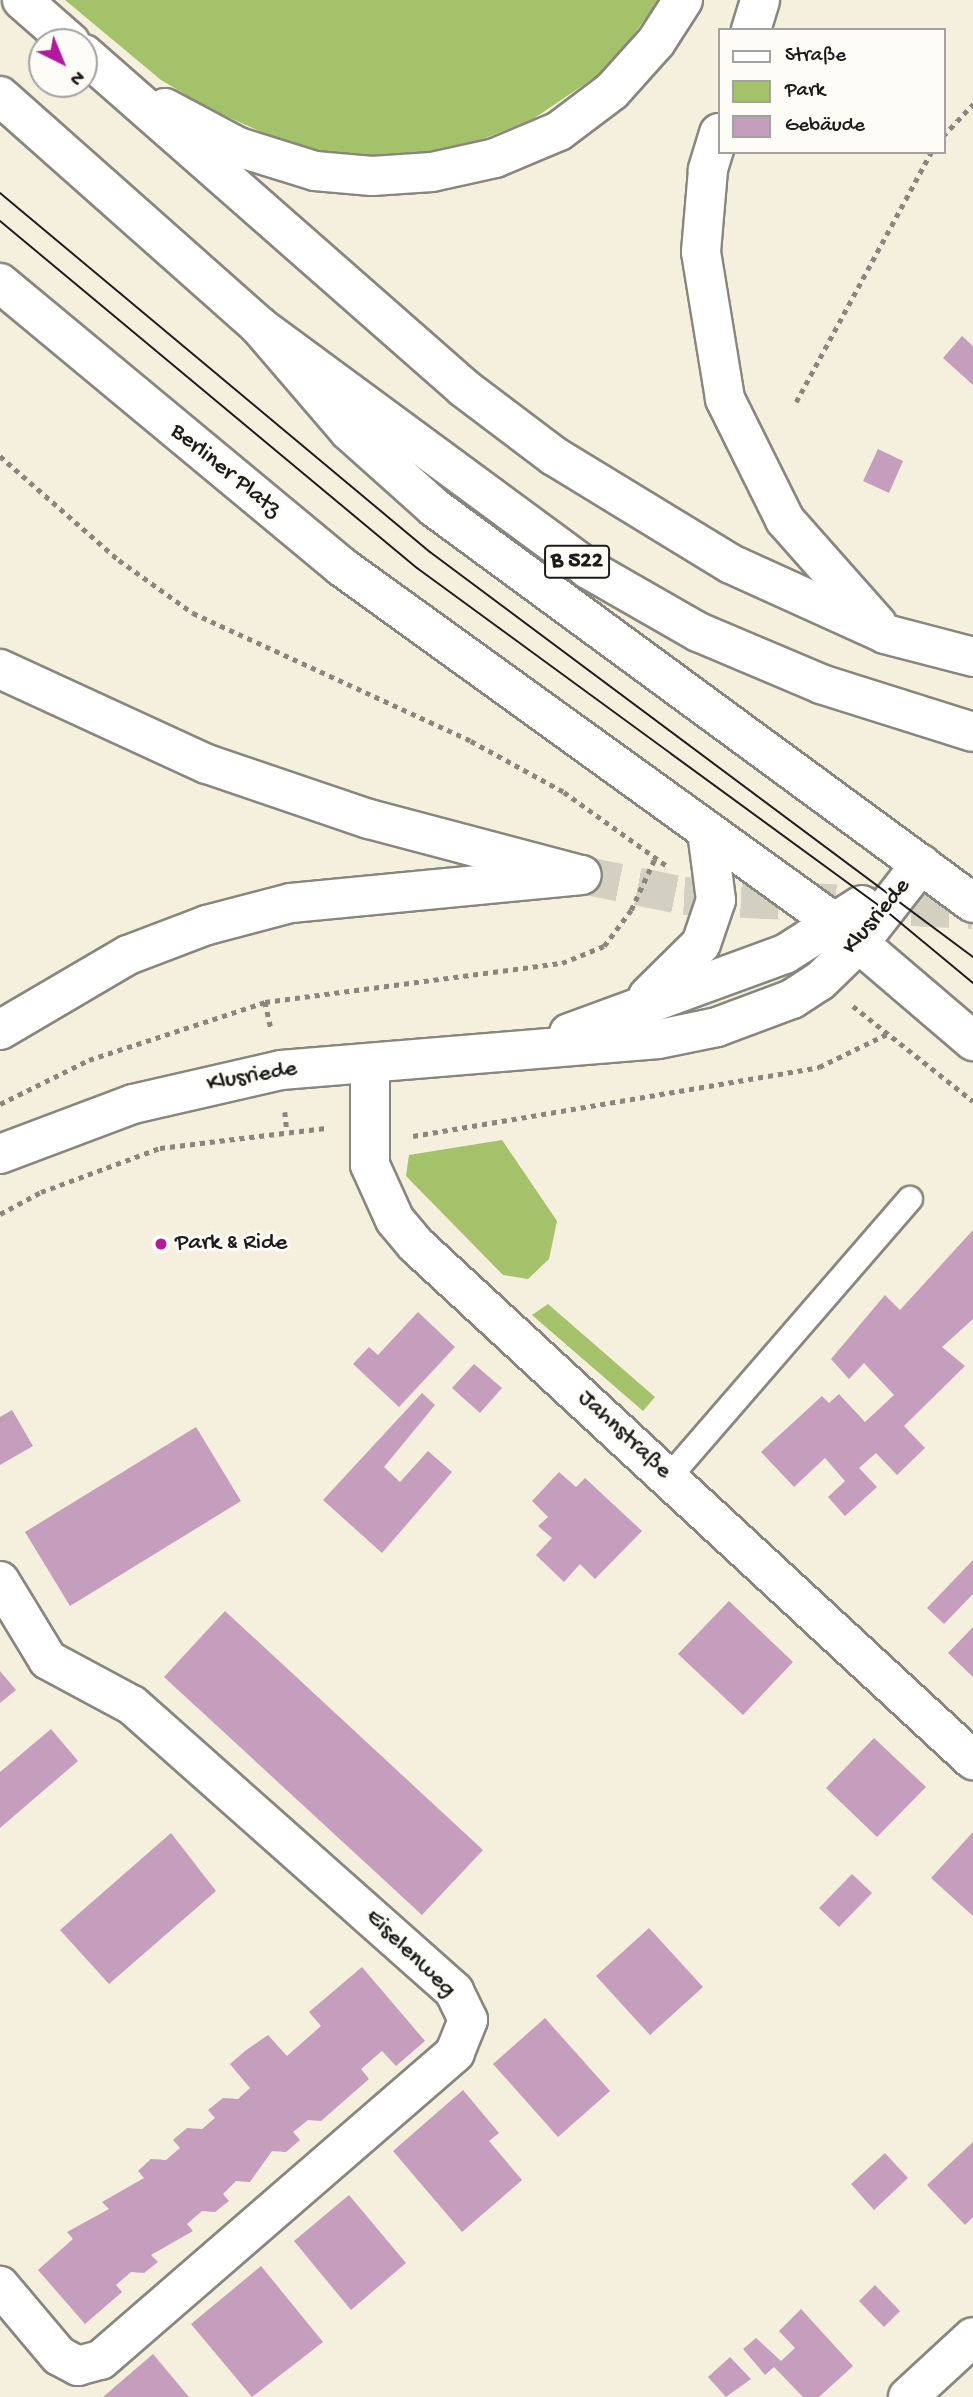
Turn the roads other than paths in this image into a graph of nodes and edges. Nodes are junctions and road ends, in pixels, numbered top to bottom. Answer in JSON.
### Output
{"nodes":[{"id":1,"x":22,"y":0,"type":"edge"},
{"id":2,"x":682,"y":0,"type":"edge"},
{"id":3,"x":760,"y":0,"type":"edge"},
{"id":4,"x":54,"y":28,"type":"edge"},
{"id":5,"x":752,"y":28,"type":"edge"},
{"id":6,"x":98,"y":66,"type":"edge"},
{"id":7,"x":114,"y":80,"type":"junction"},
{"id":8,"x":0,"y":96,"type":"edge"},
{"id":9,"x":718,"y":136,"type":"edge"},
{"id":10,"x":0,"y":283,"type":"edge"},
{"id":11,"x":259,"y":326,"type":"junction"},
{"id":12,"x":886,"y":634,"type":"junction"},
{"id":13,"x":973,"y":657,"type":"edge"},
{"id":14,"x":0,"y":669,"type":"edge"},
{"id":15,"x":973,"y":732,"type":"edge"},
{"id":16,"x":707,"y":832,"type":"junction"},
{"id":17,"x":921,"y":864,"type":"junction"},
{"id":18,"x":973,"y":904,"type":"edge"},
{"id":19,"x":847,"y":933,"type":"junction"},
{"id":20,"x":626,"y":1013,"type":"junction"},
{"id":21,"x":0,"y":1030,"type":"edge"},
{"id":22,"x":973,"y":1041,"type":"edge"},
{"id":23,"x":516,"y":1051,"type":"junction"},
{"id":24,"x":370,"y":1063,"type":"junction"},
{"id":25,"x":0,"y":1154,"type":"edge"},
{"id":26,"x":910,"y":1199,"type":"dead end"},
{"id":27,"x":669,"y":1477,"type":"junction"},
{"id":28,"x":0,"y":1581,"type":"edge"},
{"id":29,"x":973,"y":1760,"type":"edge"},
{"id":30,"x":0,"y":2286,"type":"edge"},
{"id":31,"x":973,"y":2337,"type":"edge"},
{"id":32,"x":908,"y":2397,"type":"edge"}],
"edges":[{"from":1,"to":4,"type":"main road"},
{"from":2,"to":7,"type":"main road"},
{"from":3,"to":5,"type":"main road"},
{"from":6,"to":7,"type":"main road"},
{"from":7,"to":12,"type":"main road"},
{"from":8,"to":11,"type":"main road"},
{"from":9,"to":12,"type":"main road"},
{"from":10,"to":16,"type":"main road","name":"Berliner Platz"},
{"from":11,"to":15,"type":"main road","number":"B 522"},
{"from":11,"to":17,"type":"main road"},
{"from":12,"to":13,"type":"main road"},
{"from":14,"to":21,"type":"main road"},
{"from":16,"to":19,"type":"main road","name":"Berliner Platz"},
{"from":16,"to":20,"type":"main road","name":"Klusriede"},
{"from":17,"to":18,"type":"main road"},
{"from":17,"to":19,"type":"main road","name":"Klusriede"},
{"from":19,"to":20,"type":"main road","name":"Klusriede"},
{"from":19,"to":22,"type":"main road","name":"Berliner Platz"},
{"from":19,"to":23,"type":"main road","name":"Klusriede"},
{"from":20,"to":23,"type":"main road","name":"Klusriede"},
{"from":23,"to":24,"type":"main road","name":"Klusriede"},
{"from":24,"to":25,"type":"main road","name":"Klusriede"},
{"from":24,"to":27,"type":"main road","name":"Jahnstraße"},
{"from":26,"to":27,"type":"lane"},
{"from":27,"to":29,"type":"main road","name":"Jahnstraße"},
{"from":28,"to":30,"type":"main road","name":"Eiselenweg"},
{"from":31,"to":32,"type":"main road"}]}
